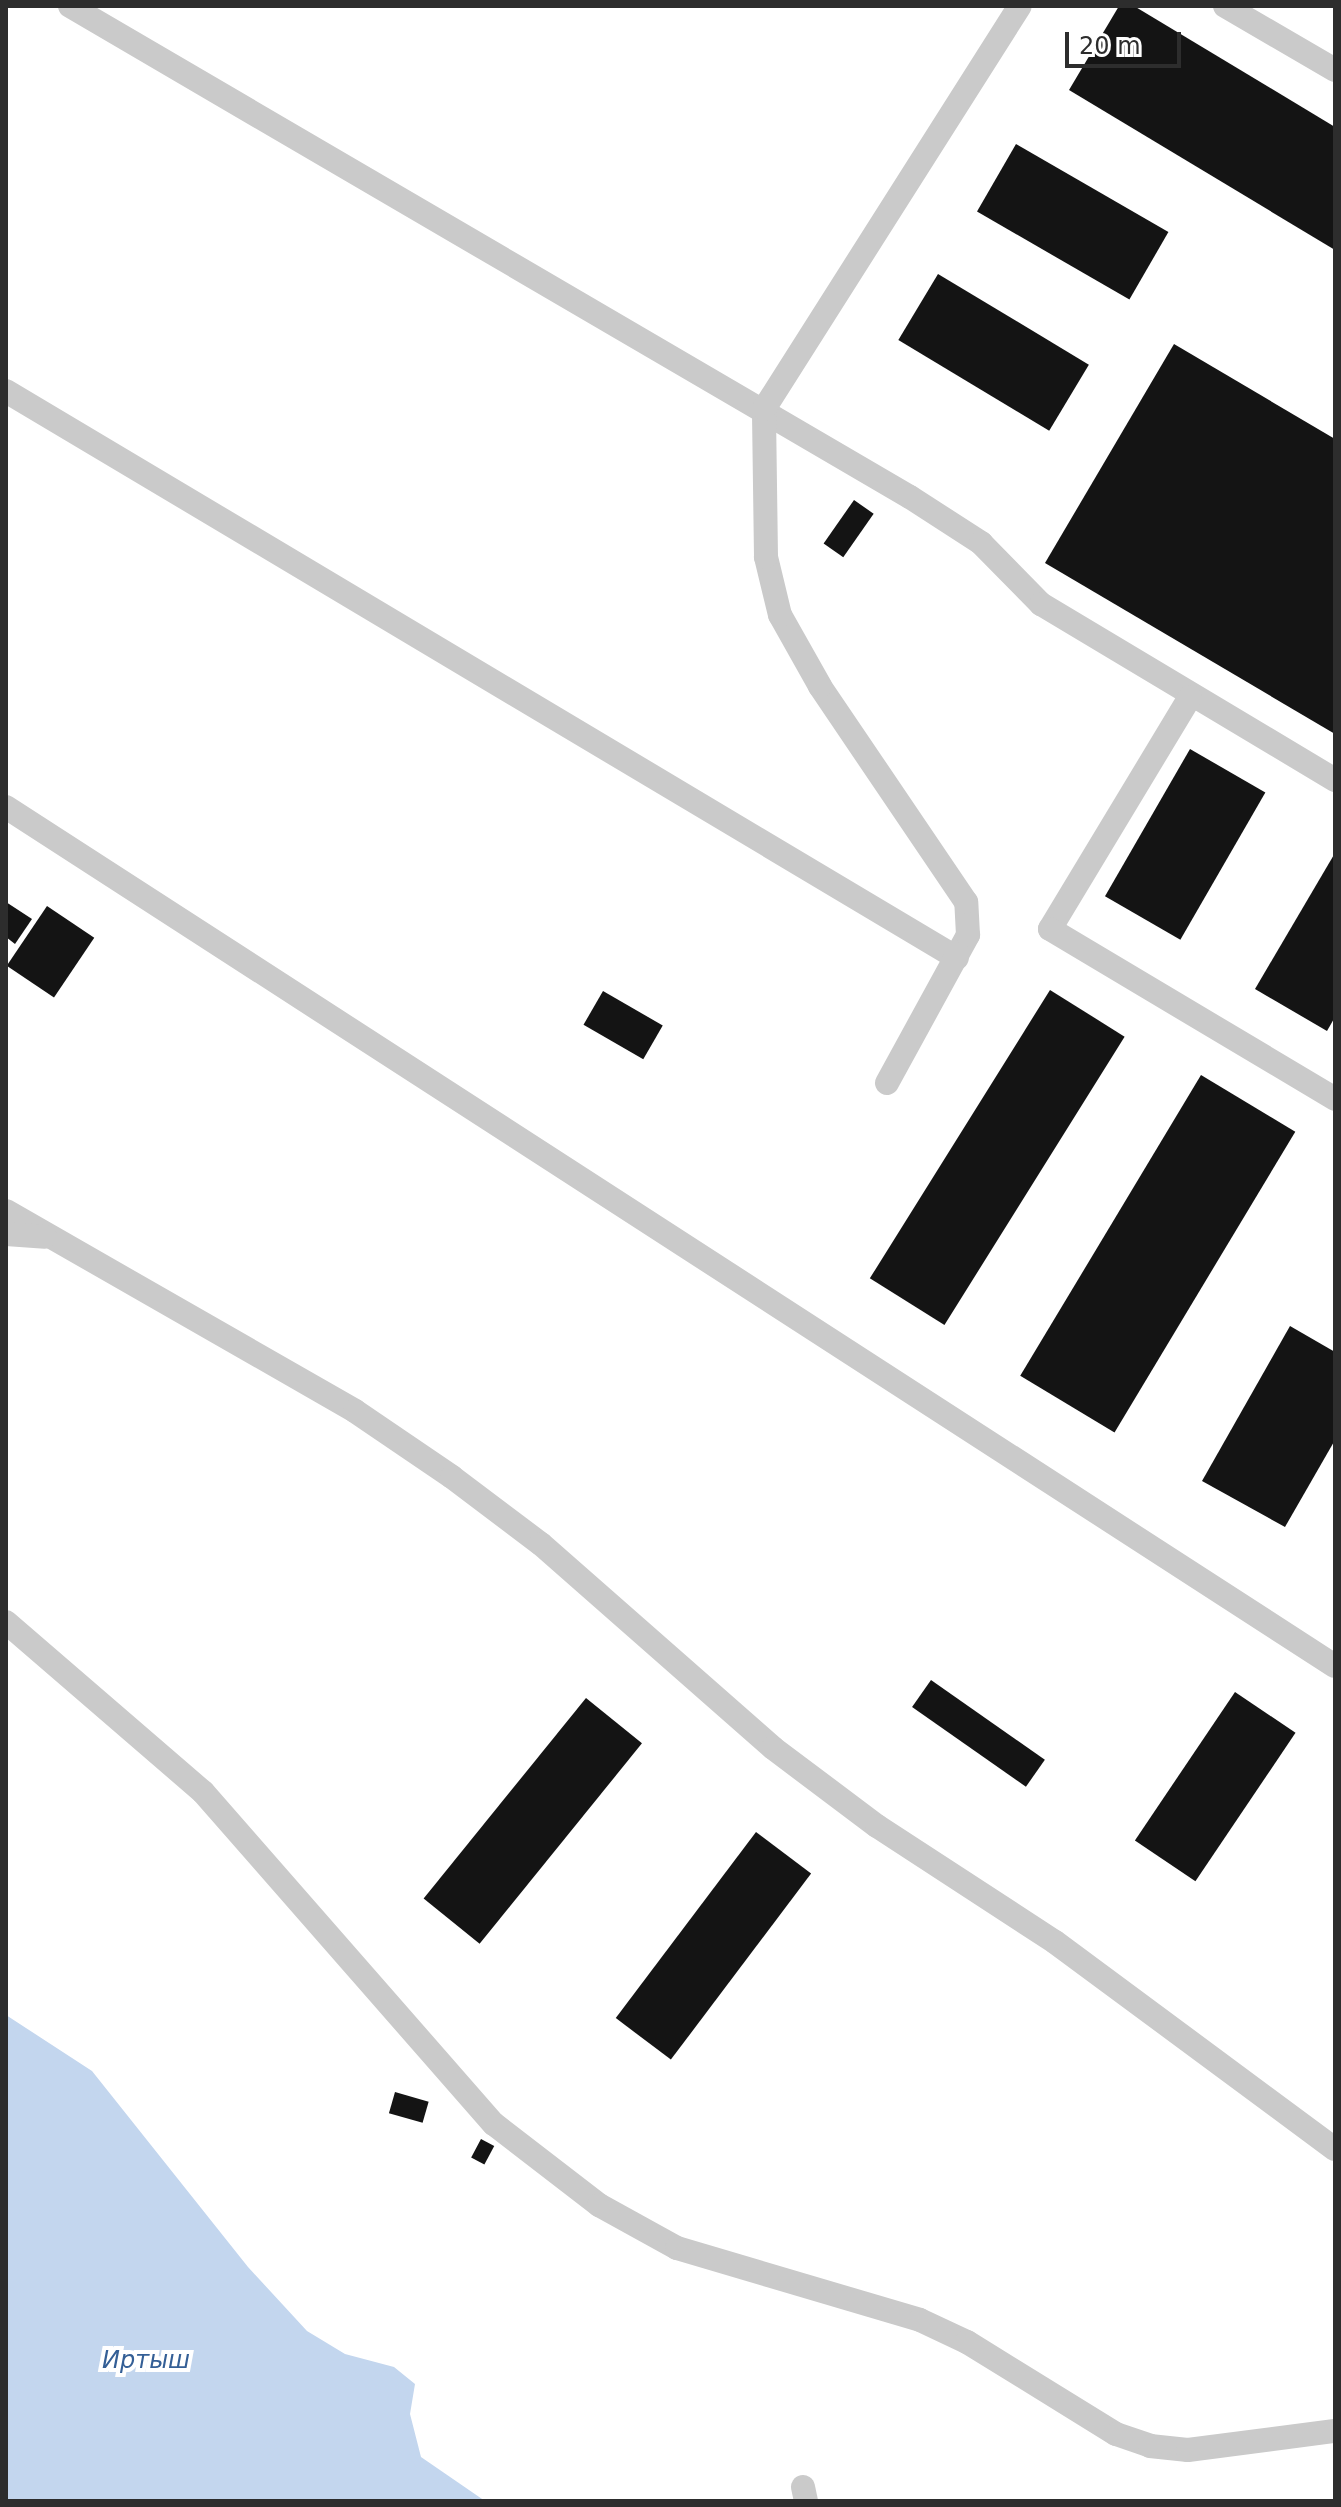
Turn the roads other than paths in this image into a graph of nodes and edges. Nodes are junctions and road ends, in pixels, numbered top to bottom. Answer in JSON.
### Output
{"nodes":[{"id":1,"x":70,"y":6,"type":"edge"},
{"id":2,"x":1020,"y":6,"type":"edge"},
{"id":3,"x":1225,"y":6,"type":"edge"},
{"id":4,"x":1335,"y":70,"type":"edge"},
{"id":5,"x":6,"y":391,"type":"edge"},
{"id":6,"x":764,"y":409,"type":"junction"},
{"id":7,"x":1190,"y":697,"type":"junction"},
{"id":8,"x":1335,"y":780,"type":"edge"},
{"id":9,"x":6,"y":807,"type":"edge"},
{"id":10,"x":957,"y":958,"type":"junction"},
{"id":11,"x":887,"y":1083,"type":"dead end"},
{"id":12,"x":1335,"y":1099,"type":"edge"},
{"id":13,"x":6,"y":1211,"type":"edge"},
{"id":14,"x":6,"y":1234,"type":"edge"},
{"id":15,"x":51,"y":1237,"type":"junction"},
{"id":16,"x":6,"y":1622,"type":"edge"},
{"id":17,"x":1335,"y":1666,"type":"edge"},
{"id":18,"x":1335,"y":2149,"type":"edge"},
{"id":19,"x":1335,"y":2431,"type":"edge"}],
"edges":[{"from":1,"to":6,"type":"lane"},
{"from":2,"to":6,"type":"lane"},
{"from":3,"to":4,"type":"lane"},
{"from":5,"to":10,"type":"lane"},
{"from":6,"to":7,"type":"lane"},
{"from":6,"to":10,"type":"lane"},
{"from":7,"to":8,"type":"lane"},
{"from":7,"to":12,"type":"lane"},
{"from":9,"to":17,"type":"lane"},
{"from":10,"to":11,"type":"lane"},
{"from":13,"to":15,"type":"lane"},
{"from":14,"to":15,"type":"lane"},
{"from":15,"to":18,"type":"lane"},
{"from":16,"to":19,"type":"lane"}]}
